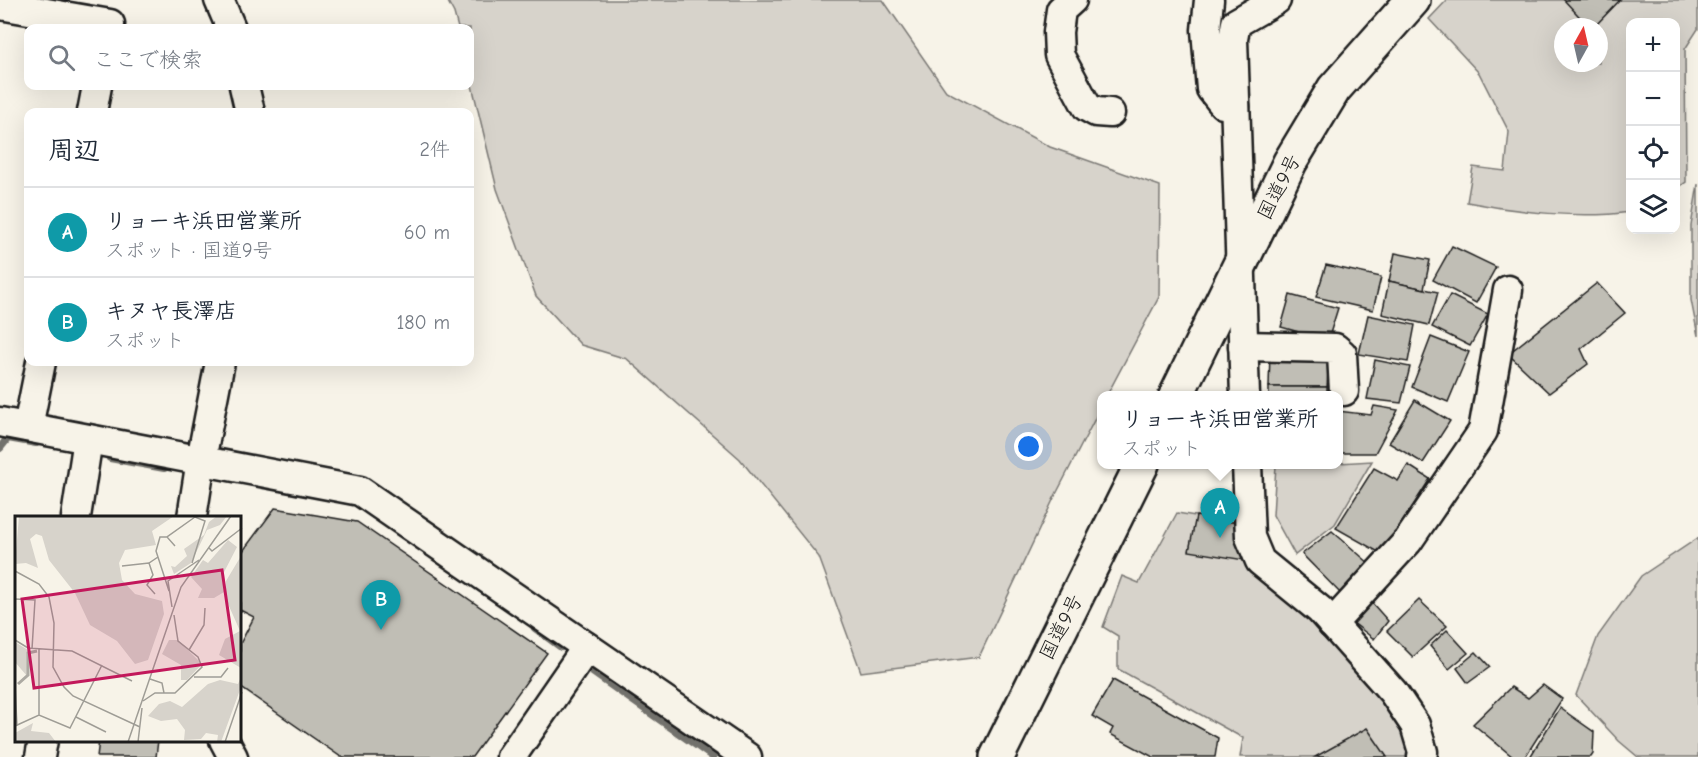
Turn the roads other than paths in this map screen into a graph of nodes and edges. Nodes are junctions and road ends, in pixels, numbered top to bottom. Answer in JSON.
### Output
{"nodes":[{"id":1,"x":219,"y":0,"type":"edge"},
{"id":2,"x":1072,"y":0,"type":"edge"},
{"id":3,"x":1209,"y":0,"type":"edge"},
{"id":4,"x":1276,"y":0,"type":"edge"},
{"id":5,"x":1413,"y":0,"type":"edge"},
{"id":6,"x":0,"y":5,"type":"edge"},
{"id":7,"x":110,"y":24,"type":"edge"},
{"id":8,"x":229,"y":24,"type":"edge"},
{"id":9,"x":96,"y":90,"type":"edge"},
{"id":10,"x":245,"y":90,"type":"edge"},
{"id":11,"x":1235,"y":106,"type":"junction"},
{"id":12,"x":93,"y":108,"type":"edge"},
{"id":13,"x":249,"y":108,"type":"edge"},
{"id":14,"x":1110,"y":113,"type":"dead end"},
{"id":15,"x":1240,"y":266,"type":"junction"},
{"id":16,"x":1508,"y":290,"type":"dead end"},
{"id":17,"x":1243,"y":346,"type":"junction"},
{"id":18,"x":40,"y":366,"type":"edge"},
{"id":19,"x":219,"y":366,"type":"edge"},
{"id":20,"x":1178,"y":391,"type":"edge"},
{"id":21,"x":1245,"y":391,"type":"edge"},
{"id":22,"x":1344,"y":392,"type":"dead end"},
{"id":23,"x":0,"y":422,"type":"edge"},
{"id":24,"x":28,"y":427,"type":"junction"},
{"id":25,"x":88,"y":439,"type":"junction"},
{"id":26,"x":201,"y":460,"type":"junction"},
{"id":27,"x":1140,"y":469,"type":"edge"},
{"id":28,"x":1247,"y":469,"type":"edge"},
{"id":29,"x":76,"y":516,"type":"edge"},
{"id":30,"x":192,"y":516,"type":"edge"},
{"id":31,"x":1332,"y":624,"type":"junction"},
{"id":32,"x":587,"y":647,"type":"junction"},
{"id":33,"x":43,"y":742,"type":"edge"},
{"id":34,"x":225,"y":742,"type":"edge"},
{"id":35,"x":40,"y":757,"type":"edge"},
{"id":36,"x":233,"y":757,"type":"edge"},
{"id":37,"x":511,"y":757,"type":"edge"},
{"id":38,"x":747,"y":757,"type":"edge"},
{"id":39,"x":997,"y":757,"type":"edge"},
{"id":40,"x":1422,"y":757,"type":"edge"}],
"edges":[{"from":1,"to":8,"type":"street"},
{"from":2,"to":14,"type":"street"},
{"from":3,"to":11,"type":"street"},
{"from":4,"to":11,"type":"street"},
{"from":5,"to":15,"type":"highway","name":"国道9号"},
{"from":6,"to":7,"type":"street"},
{"from":9,"to":12,"type":"street"},
{"from":10,"to":13,"type":"street"},
{"from":11,"to":15,"type":"street"},
{"from":15,"to":17,"type":"street"},
{"from":15,"to":20,"type":"highway","name":"国道9号"},
{"from":16,"to":31,"type":"street"},
{"from":17,"to":21,"type":"street"},
{"from":17,"to":22,"type":"street"},
{"from":18,"to":24,"type":"street"},
{"from":19,"to":26,"type":"street"},
{"from":23,"to":24,"type":"street"},
{"from":24,"to":25,"type":"street"},
{"from":25,"to":26,"type":"street"},
{"from":25,"to":29,"type":"street"},
{"from":26,"to":30,"type":"street"},
{"from":26,"to":32,"type":"street"},
{"from":27,"to":39,"type":"highway","name":"国道9号"},
{"from":28,"to":31,"type":"street"},
{"from":31,"to":40,"type":"street"},
{"from":32,"to":37,"type":"street"},
{"from":32,"to":38,"type":"street"},
{"from":33,"to":35,"type":"street"},
{"from":34,"to":36,"type":"street"}]}
